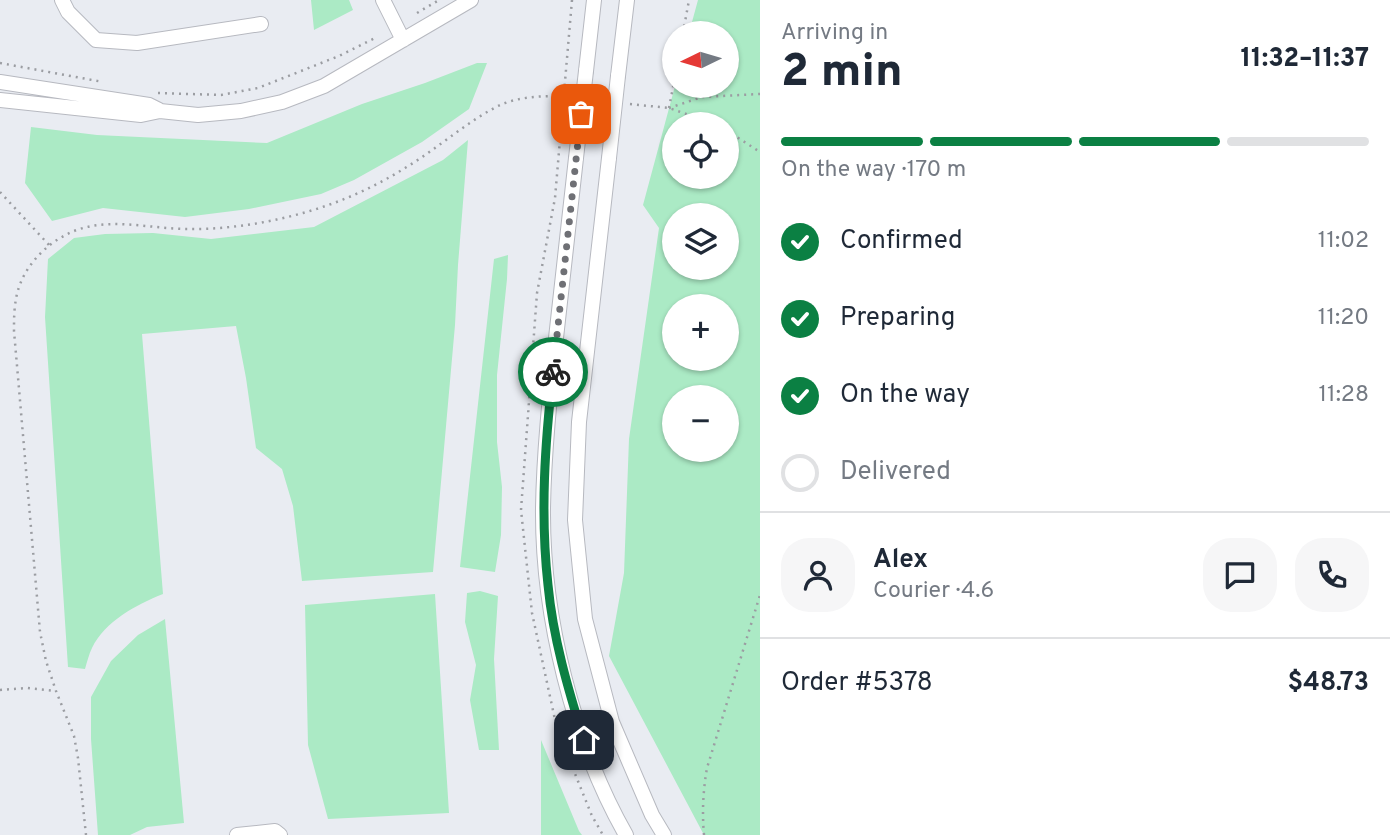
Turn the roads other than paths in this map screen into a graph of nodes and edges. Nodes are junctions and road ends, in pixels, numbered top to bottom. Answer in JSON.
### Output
{"nodes":[{"id":1,"x":62,"y":0,"type":"edge"},
{"id":2,"x":383,"y":0,"type":"edge"},
{"id":3,"x":471,"y":0,"type":"edge"},
{"id":4,"x":594,"y":0,"type":"edge"},
{"id":5,"x":627,"y":0,"type":"edge"},
{"id":6,"x":261,"y":24,"type":"dead end"},
{"id":7,"x":403,"y":40,"type":"junction"},
{"id":8,"x":0,"y":82,"type":"edge"},
{"id":9,"x":0,"y":100,"type":"edge"},
{"id":10,"x":160,"y":111,"type":"junction"},
{"id":11,"x":237,"y":835,"type":"edge"},
{"id":12,"x":280,"y":835,"type":"edge"},
{"id":13,"x":626,"y":835,"type":"edge"},
{"id":14,"x":664,"y":835,"type":"edge"}],
"edges":[{"from":1,"to":6,"type":"street"},
{"from":2,"to":7,"type":"street"},
{"from":3,"to":7,"type":"street"},
{"from":4,"to":13,"type":"street","bridge":true},
{"from":5,"to":14,"type":"street","bridge":true},
{"from":7,"to":10,"type":"street"},
{"from":8,"to":10,"type":"street"},
{"from":9,"to":10,"type":"street"},
{"from":11,"to":12,"type":"street"}]}
